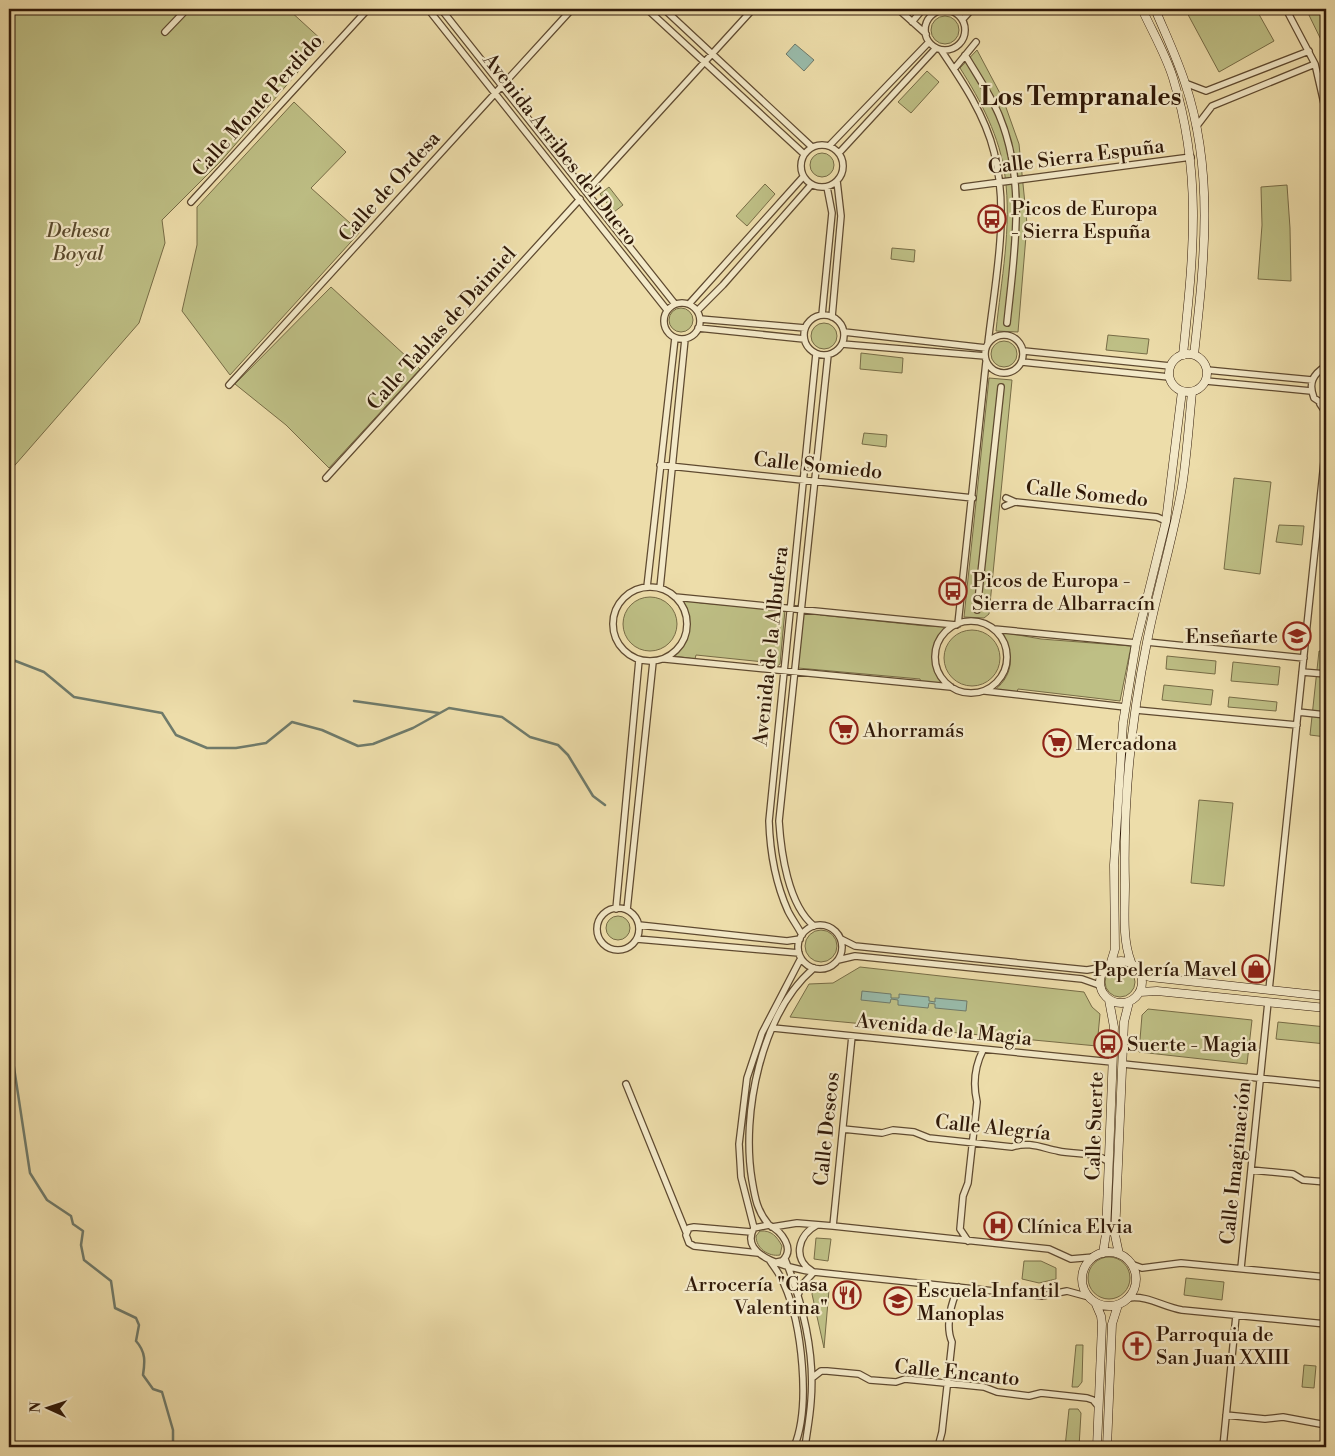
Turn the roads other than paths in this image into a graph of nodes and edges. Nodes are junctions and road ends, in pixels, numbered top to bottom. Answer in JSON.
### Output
{"nodes":[{"id":1,"x":187,"y":9,"type":"edge"},
{"id":2,"x":368,"y":9,"type":"edge"},
{"id":3,"x":428,"y":9,"type":"edge"},
{"id":4,"x":441,"y":9,"type":"edge"},
{"id":5,"x":572,"y":9,"type":"edge"},
{"id":6,"x":647,"y":9,"type":"edge"},
{"id":7,"x":664,"y":9,"type":"edge"},
{"id":8,"x":753,"y":9,"type":"edge"},
{"id":9,"x":898,"y":9,"type":"edge"},
{"id":10,"x":923,"y":9,"type":"edge"},
{"id":11,"x":972,"y":9,"type":"edge"},
{"id":12,"x":1142,"y":9,"type":"edge"},
{"id":13,"x":1155,"y":9,"type":"edge"},
{"id":14,"x":1286,"y":9,"type":"edge"},
{"id":15,"x":951,"y":10,"type":"edge"},
{"id":16,"x":962,"y":19,"type":"junction"},
{"id":17,"x":912,"y":22,"type":"junction"},
{"id":18,"x":165,"y":32,"type":"dead end"},
{"id":19,"x":926,"y":34,"type":"junction"},
{"id":20,"x":929,"y":42,"type":"junction"},
{"id":21,"x":976,"y":42,"type":"dead end"},
{"id":22,"x":939,"y":49,"type":"junction"},
{"id":23,"x":1309,"y":51,"type":"junction"},
{"id":24,"x":712,"y":53,"type":"junction"},
{"id":25,"x":965,"y":55,"type":"junction"},
{"id":26,"x":705,"y":61,"type":"junction"},
{"id":27,"x":1315,"y":64,"type":"junction"},
{"id":28,"x":954,"y":69,"type":"junction"},
{"id":29,"x":1186,"y":83,"type":"junction"},
{"id":30,"x":502,"y":86,"type":"junction"},
{"id":31,"x":495,"y":93,"type":"junction"},
{"id":32,"x":1326,"y":112,"type":"edge"},
{"id":33,"x":1196,"y":127,"type":"junction"},
{"id":34,"x":829,"y":146,"type":"junction"},
{"id":35,"x":812,"y":147,"type":"junction"},
{"id":36,"x":839,"y":153,"type":"junction"},
{"id":37,"x":804,"y":154,"type":"junction"},
{"id":38,"x":1191,"y":157,"type":"junction"},
{"id":39,"x":803,"y":176,"type":"junction"},
{"id":40,"x":1014,"y":180,"type":"junction"},
{"id":41,"x":837,"y":181,"type":"junction"},
{"id":42,"x":998,"y":182,"type":"junction"},
{"id":43,"x":811,"y":185,"type":"junction"},
{"id":44,"x":827,"y":187,"type":"junction"},
{"id":45,"x":964,"y":187,"type":"dead end"},
{"id":46,"x":587,"y":191,"type":"junction"},
{"id":47,"x":580,"y":199,"type":"junction"},
{"id":48,"x":191,"y":202,"type":"dead end"},
{"id":49,"x":674,"y":304,"type":"junction"},
{"id":50,"x":689,"y":304,"type":"junction"},
{"id":51,"x":667,"y":310,"type":"junction"},
{"id":52,"x":697,"y":310,"type":"junction"},
{"id":53,"x":822,"y":315,"type":"junction"},
{"id":54,"x":832,"y":317,"type":"junction"},
{"id":55,"x":700,"y":319,"type":"junction"},
{"id":56,"x":1007,"y":324,"type":"dead end"},
{"id":57,"x":698,"y":328,"type":"junction"},
{"id":58,"x":805,"y":328,"type":"junction"},
{"id":59,"x":844,"y":332,"type":"junction"},
{"id":60,"x":675,"y":338,"type":"junction"},
{"id":61,"x":685,"y":339,"type":"junction"},
{"id":62,"x":804,"y":339,"type":"junction"},
{"id":63,"x":842,"y":344,"type":"junction"},
{"id":64,"x":987,"y":346,"type":"junction"},
{"id":65,"x":1024,"y":351,"type":"junction"},
{"id":66,"x":816,"y":354,"type":"junction"},
{"id":67,"x":828,"y":355,"type":"junction"},
{"id":68,"x":1183,"y":355,"type":"junction"},
{"id":69,"x":1194,"y":355,"type":"junction"},
{"id":70,"x":985,"y":359,"type":"junction"},
{"id":71,"x":1022,"y":362,"type":"junction"},
{"id":72,"x":1170,"y":366,"type":"junction"},
{"id":73,"x":1326,"y":366,"type":"edge"},
{"id":74,"x":1207,"y":370,"type":"junction"},
{"id":75,"x":1169,"y":377,"type":"junction"},
{"id":76,"x":1312,"y":380,"type":"junction"},
{"id":77,"x":1206,"y":381,"type":"junction"},
{"id":78,"x":229,"y":385,"type":"dead end"},
{"id":79,"x":1001,"y":387,"type":"dead end"},
{"id":80,"x":1182,"y":391,"type":"junction"},
{"id":81,"x":1312,"y":391,"type":"junction"},
{"id":82,"x":1192,"y":392,"type":"junction"},
{"id":83,"x":1323,"y":405,"type":"edge"},
{"id":84,"x":1326,"y":413,"type":"edge"},
{"id":85,"x":1326,"y":443,"type":"edge"},
{"id":86,"x":660,"y":465,"type":"junction"},
{"id":87,"x":672,"y":467,"type":"junction"},
{"id":88,"x":326,"y":478,"type":"dead end"},
{"id":89,"x":804,"y":480,"type":"junction"},
{"id":90,"x":815,"y":482,"type":"junction"},
{"id":91,"x":973,"y":498,"type":"junction"},
{"id":92,"x":1006,"y":498,"type":"dead end"},
{"id":93,"x":1015,"y":502,"type":"junction"},
{"id":94,"x":1005,"y":506,"type":"dead end"},
{"id":95,"x":1167,"y":517,"type":"junction"},
{"id":96,"x":648,"y":587,"type":"junction"},
{"id":97,"x":660,"y":588,"type":"junction"},
{"id":98,"x":675,"y":597,"type":"junction"},
{"id":99,"x":790,"y":608,"type":"junction"},
{"id":100,"x":801,"y":609,"type":"junction"},
{"id":101,"x":977,"y":610,"type":"dead end"},
{"id":102,"x":957,"y":624,"type":"junction"},
{"id":103,"x":994,"y":629,"type":"junction"},
{"id":104,"x":1147,"y":642,"type":"junction"},
{"id":105,"x":1136,"y":643,"type":"junction"},
{"id":106,"x":1304,"y":658,"type":"junction"},
{"id":107,"x":665,"y":659,"type":"junction"},
{"id":108,"x":639,"y":660,"type":"junction"},
{"id":109,"x":653,"y":662,"type":"junction"},
{"id":110,"x":784,"y":671,"type":"junction"},
{"id":111,"x":795,"y":672,"type":"junction"},
{"id":112,"x":1302,"y":672,"type":"junction"},
{"id":113,"x":1326,"y":674,"type":"edge"},
{"id":114,"x":951,"y":687,"type":"junction"},
{"id":115,"x":985,"y":691,"type":"junction"},
{"id":116,"x":1125,"y":707,"type":"junction"},
{"id":117,"x":1136,"y":710,"type":"junction"},
{"id":118,"x":1298,"y":712,"type":"junction"},
{"id":119,"x":1326,"y":715,"type":"edge"},
{"id":120,"x":1297,"y":725,"type":"junction"},
{"id":121,"x":616,"y":909,"type":"junction"},
{"id":122,"x":627,"y":910,"type":"junction"},
{"id":123,"x":639,"y":924,"type":"junction"},
{"id":124,"x":814,"y":926,"type":"junction"},
{"id":125,"x":801,"y":937,"type":"junction"},
{"id":126,"x":637,"y":939,"type":"junction"},
{"id":127,"x":841,"y":939,"type":"junction"},
{"id":128,"x":800,"y":955,"type":"junction"},
{"id":129,"x":838,"y":960,"type":"junction"},
{"id":130,"x":1131,"y":962,"type":"junction"},
{"id":131,"x":1108,"y":965,"type":"junction"},
{"id":132,"x":814,"y":968,"type":"junction"},
{"id":133,"x":1140,"y":973,"type":"junction"},
{"id":134,"x":1099,"y":985,"type":"junction"},
{"id":135,"x":1269,"y":990,"type":"junction"},
{"id":136,"x":1140,"y":992,"type":"junction"},
{"id":137,"x":1326,"y":996,"type":"edge"},
{"id":138,"x":1109,"y":1000,"type":"junction"},
{"id":139,"x":1129,"y":1002,"type":"junction"},
{"id":140,"x":1268,"y":1002,"type":"junction"},
{"id":141,"x":1326,"y":1008,"type":"edge"},
{"id":142,"x":773,"y":1028,"type":"junction"},
{"id":143,"x":852,"y":1036,"type":"junction"},
{"id":144,"x":983,"y":1050,"type":"junction"},
{"id":145,"x":1112,"y":1062,"type":"junction"},
{"id":146,"x":1122,"y":1064,"type":"junction"},
{"id":147,"x":1260,"y":1078,"type":"junction"},
{"id":148,"x":626,"y":1084,"type":"dead end"},
{"id":149,"x":1326,"y":1085,"type":"edge"},
{"id":150,"x":843,"y":1129,"type":"junction"},
{"id":151,"x":973,"y":1143,"type":"junction"},
{"id":152,"x":1109,"y":1162,"type":"junction"},
{"id":153,"x":1251,"y":1170,"type":"junction"},
{"id":154,"x":1326,"y":1182,"type":"edge"},
{"id":155,"x":817,"y":1225,"type":"junction"},
{"id":156,"x":770,"y":1226,"type":"junction"},
{"id":157,"x":833,"y":1226,"type":"junction"},
{"id":158,"x":753,"y":1230,"type":"junction"},
{"id":159,"x":686,"y":1232,"type":"junction"},
{"id":160,"x":968,"y":1240,"type":"junction"},
{"id":161,"x":758,"y":1253,"type":"junction"},
{"id":162,"x":1103,"y":1253,"type":"junction"},
{"id":163,"x":1119,"y":1254,"type":"junction"},
{"id":164,"x":1094,"y":1257,"type":"junction"},
{"id":165,"x":785,"y":1259,"type":"junction"},
{"id":166,"x":774,"y":1261,"type":"junction"},
{"id":167,"x":1131,"y":1264,"type":"junction"},
{"id":168,"x":788,"y":1266,"type":"junction"},
{"id":169,"x":1241,"y":1268,"type":"junction"},
{"id":170,"x":814,"y":1272,"type":"junction"},
{"id":171,"x":1326,"y":1277,"type":"edge"},
{"id":172,"x":959,"y":1287,"type":"junction"},
{"id":173,"x":798,"y":1295,"type":"junction"},
{"id":174,"x":1128,"y":1298,"type":"junction"},
{"id":175,"x":1092,"y":1300,"type":"junction"},
{"id":176,"x":1118,"y":1305,"type":"junction"},
{"id":177,"x":1236,"y":1316,"type":"junction"},
{"id":178,"x":1326,"y":1324,"type":"edge"},
{"id":179,"x":812,"y":1378,"type":"junction"},
{"id":180,"x":947,"y":1384,"type":"junction"},
{"id":181,"x":1098,"y":1406,"type":"junction"},
{"id":182,"x":1226,"y":1415,"type":"junction"},
{"id":183,"x":1326,"y":1425,"type":"edge"},
{"id":184,"x":794,"y":1447,"type":"edge"},
{"id":185,"x":805,"y":1447,"type":"edge"},
{"id":186,"x":938,"y":1447,"type":"edge"},
{"id":187,"x":1097,"y":1447,"type":"edge"},
{"id":188,"x":1107,"y":1447,"type":"edge"},
{"id":189,"x":1222,"y":1447,"type":"edge"}],
"edges":[{"from":1,"to":18,"type":"street"},
{"from":2,"to":48,"type":"street","name":"Calle Monte Perdido"},
{"from":3,"to":31,"type":"street","name":"Avenida Arribes del Duero"},
{"from":4,"to":30,"type":"street","name":"Avenida Arribes del Duero"},
{"from":5,"to":30,"type":"street","name":"Calle de Ordesa"},
{"from":6,"to":26,"type":"street"},
{"from":7,"to":24,"type":"street"},
{"from":8,"to":24,"type":"street"},
{"from":9,"to":17,"type":"street"},
{"from":10,"to":17,"type":"street"},
{"from":11,"to":16,"type":"street"},
{"from":12,"to":38,"type":"main road"},
{"from":13,"to":29,"type":"main road"},
{"from":14,"to":23,"type":"street"},
{"from":15,"to":16,"type":"street"},
{"from":15,"to":19,"type":"street"},
{"from":16,"to":22,"type":"street"},
{"from":17,"to":19,"type":"street"},
{"from":19,"to":20,"type":"street"},
{"from":20,"to":22,"type":"street"},
{"from":20,"to":34,"type":"street"},
{"from":21,"to":25,"type":"street"},
{"from":22,"to":28,"type":"street"},
{"from":22,"to":36,"type":"street"},
{"from":23,"to":27,"type":"street"},
{"from":23,"to":29,"type":"street"},
{"from":24,"to":26,"type":"street"},
{"from":24,"to":35,"type":"street"},
{"from":25,"to":28,"type":"street"},
{"from":25,"to":40,"type":"street"},
{"from":26,"to":37,"type":"street"},
{"from":26,"to":46,"type":"street"},
{"from":27,"to":32,"type":"street"},
{"from":27,"to":33,"type":"street"},
{"from":28,"to":42,"type":"street"},
{"from":29,"to":33,"type":"main road"},
{"from":30,"to":31,"type":"street","name":"Calle de Ordesa"},
{"from":30,"to":46,"type":"street","name":"Avenida Arribes del Duero"},
{"from":31,"to":47,"type":"street","name":"Avenida Arribes del Duero"},
{"from":31,"to":78,"type":"street","name":"Calle de Ordesa"},
{"from":33,"to":69,"type":"main road"},
{"from":34,"to":35,"type":"street"},
{"from":34,"to":36,"type":"street"},
{"from":35,"to":37,"type":"street"},
{"from":36,"to":41,"type":"street"},
{"from":37,"to":39,"type":"street"},
{"from":38,"to":40,"type":"street","name":"Calle Sierra Espuña"},
{"from":38,"to":68,"type":"main road"},
{"from":39,"to":43,"type":"street"},
{"from":39,"to":50,"type":"street"},
{"from":40,"to":42,"type":"street","name":"Calle Sierra Espuña"},
{"from":40,"to":56,"type":"street"},
{"from":41,"to":44,"type":"street"},
{"from":41,"to":54,"type":"street"},
{"from":42,"to":45,"type":"street","name":"Calle Sierra Espuña"},
{"from":42,"to":64,"type":"street"},
{"from":43,"to":44,"type":"street"},
{"from":43,"to":52,"type":"street"},
{"from":44,"to":53,"type":"street"},
{"from":46,"to":49,"type":"street","name":"Avenida Arribes del Duero"},
{"from":47,"to":51,"type":"street","name":"Avenida Arribes del Duero"},
{"from":47,"to":88,"type":"street","name":"Calle Tablas de Daimiel"},
{"from":49,"to":50,"type":"street"},
{"from":49,"to":51,"type":"street"},
{"from":50,"to":52,"type":"street"},
{"from":51,"to":60,"type":"street"},
{"from":52,"to":55,"type":"street"},
{"from":53,"to":54,"type":"street"},
{"from":53,"to":58,"type":"street"},
{"from":54,"to":59,"type":"street"},
{"from":55,"to":57,"type":"street"},
{"from":55,"to":58,"type":"street"},
{"from":57,"to":61,"type":"street"},
{"from":57,"to":62,"type":"street"},
{"from":58,"to":62,"type":"street"},
{"from":59,"to":63,"type":"street"},
{"from":59,"to":64,"type":"street"},
{"from":60,"to":61,"type":"street"},
{"from":60,"to":86,"type":"street"},
{"from":61,"to":87,"type":"street"},
{"from":62,"to":66,"type":"street"},
{"from":63,"to":67,"type":"street"},
{"from":63,"to":70,"type":"street"},
{"from":64,"to":65,"type":"street"},
{"from":64,"to":70,"type":"street"},
{"from":65,"to":71,"type":"street"},
{"from":65,"to":72,"type":"street"},
{"from":66,"to":67,"type":"street"},
{"from":66,"to":89,"type":"street","name":"Avenida de la Albufera"},
{"from":67,"to":90,"type":"street","name":"Avenida de la Albufera"},
{"from":68,"to":69,"type":"main road"},
{"from":68,"to":72,"type":"main road"},
{"from":69,"to":74,"type":"main road"},
{"from":70,"to":71,"type":"street"},
{"from":70,"to":91,"type":"street"},
{"from":71,"to":75,"type":"street"},
{"from":72,"to":75,"type":"main road"},
{"from":73,"to":76,"type":"street"},
{"from":74,"to":76,"type":"street"},
{"from":74,"to":77,"type":"main road"},
{"from":75,"to":80,"type":"main road"},
{"from":76,"to":81,"type":"street"},
{"from":77,"to":81,"type":"street"},
{"from":77,"to":82,"type":"main road"},
{"from":79,"to":101,"type":"street"},
{"from":80,"to":82,"type":"main road"},
{"from":80,"to":95,"type":"main road"},
{"from":81,"to":83,"type":"street"},
{"from":82,"to":104,"type":"main road"},
{"from":83,"to":84,"type":"street"},
{"from":85,"to":106,"type":"street"},
{"from":86,"to":87,"type":"street","name":"Calle Somiedo"},
{"from":86,"to":96,"type":"street"},
{"from":87,"to":89,"type":"street","name":"Calle Somiedo"},
{"from":87,"to":97,"type":"street"},
{"from":89,"to":90,"type":"street","name":"Calle Somiedo"},
{"from":89,"to":99,"type":"street","name":"Avenida de la Albufera"},
{"from":90,"to":91,"type":"street","name":"Calle Somiedo"},
{"from":90,"to":100,"type":"street","name":"Avenida de la Albufera"},
{"from":91,"to":102,"type":"street"},
{"from":92,"to":93,"type":"street","name":"Calle Somedo"},
{"from":93,"to":94,"type":"street"},
{"from":93,"to":95,"type":"street","name":"Calle Somedo"},
{"from":95,"to":105,"type":"main road"},
{"from":96,"to":97,"type":"street"},
{"from":96,"to":108,"type":"street"},
{"from":97,"to":98,"type":"street"},
{"from":98,"to":99,"type":"street"},
{"from":98,"to":107,"type":"street"},
{"from":99,"to":100,"type":"street"},
{"from":99,"to":110,"type":"street","name":"Avenida de la Albufera"},
{"from":100,"to":102,"type":"street"},
{"from":100,"to":111,"type":"street","name":"Avenida de la Albufera"},
{"from":102,"to":103,"type":"street"},
{"from":102,"to":114,"type":"street"},
{"from":103,"to":105,"type":"street"},
{"from":103,"to":115,"type":"street"},
{"from":104,"to":106,"type":"street"},
{"from":104,"to":117,"type":"main road"},
{"from":105,"to":116,"type":"main road"},
{"from":106,"to":112,"type":"street"},
{"from":107,"to":109,"type":"street"},
{"from":107,"to":110,"type":"street"},
{"from":108,"to":109,"type":"street"},
{"from":108,"to":121,"type":"street"},
{"from":109,"to":122,"type":"street"},
{"from":110,"to":111,"type":"street"},
{"from":110,"to":125,"type":"street","name":"Avenida de la Albufera"},
{"from":111,"to":114,"type":"street"},
{"from":111,"to":124,"type":"street","name":"Avenida de la Albufera"},
{"from":112,"to":113,"type":"street"},
{"from":112,"to":118,"type":"street"},
{"from":114,"to":115,"type":"street"},
{"from":115,"to":116,"type":"street"},
{"from":116,"to":131,"type":"main road"},
{"from":117,"to":120,"type":"street"},
{"from":117,"to":130,"type":"main road"},
{"from":118,"to":119,"type":"street"},
{"from":118,"to":120,"type":"street"},
{"from":120,"to":135,"type":"street"},
{"from":121,"to":122,"type":"street"},
{"from":121,"to":126,"type":"street"},
{"from":122,"to":123,"type":"street"},
{"from":123,"to":125,"type":"street"},
{"from":123,"to":126,"type":"street"},
{"from":124,"to":125,"type":"street"},
{"from":124,"to":127,"type":"street"},
{"from":125,"to":128,"type":"street"},
{"from":126,"to":128,"type":"street"},
{"from":127,"to":129,"type":"street"},
{"from":127,"to":131,"type":"street"},
{"from":128,"to":132,"type":"street"},
{"from":128,"to":158,"type":"street"},
{"from":129,"to":132,"type":"street"},
{"from":129,"to":134,"type":"street"},
{"from":130,"to":131,"type":"main road"},
{"from":130,"to":133,"type":"main road"},
{"from":131,"to":134,"type":"main road"},
{"from":132,"to":142,"type":"street"},
{"from":133,"to":135,"type":"main road"},
{"from":133,"to":136,"type":"main road"},
{"from":134,"to":138,"type":"main road"},
{"from":135,"to":137,"type":"main road"},
{"from":136,"to":139,"type":"main road"},
{"from":136,"to":140,"type":"main road"},
{"from":138,"to":139,"type":"main road"},
{"from":138,"to":145,"type":"main road","name":"Calle Suerte"},
{"from":139,"to":146,"type":"main road","name":"Calle Suerte"},
{"from":140,"to":141,"type":"main road"},
{"from":140,"to":147,"type":"street","name":"Calle Imaginación"},
{"from":142,"to":143,"type":"street","name":"Avenida de la Magia"},
{"from":142,"to":156,"type":"street"},
{"from":143,"to":144,"type":"street","name":"Avenida de la Magia"},
{"from":143,"to":150,"type":"street","name":"Calle Deseos"},
{"from":144,"to":145,"type":"street","name":"Avenida de la Magia"},
{"from":144,"to":151,"type":"street"},
{"from":145,"to":152,"type":"main road","name":"Calle Suerte"},
{"from":146,"to":147,"type":"street"},
{"from":146,"to":163,"type":"main road","name":"Calle Suerte"},
{"from":147,"to":149,"type":"street"},
{"from":147,"to":153,"type":"street","name":"Calle Imaginación"},
{"from":148,"to":159,"type":"street"},
{"from":150,"to":151,"type":"street","name":"Calle Alegría"},
{"from":150,"to":157,"type":"street","name":"Calle Deseos"},
{"from":151,"to":152,"type":"street","name":"Calle Alegría"},
{"from":151,"to":160,"type":"street"},
{"from":152,"to":162,"type":"main road","name":"Calle Suerte"},
{"from":153,"to":154,"type":"street"},
{"from":153,"to":169,"type":"street","name":"Calle Imaginación"},
{"from":155,"to":156,"type":"street"},
{"from":155,"to":157,"type":"street"},
{"from":155,"to":170,"type":"street"},
{"from":156,"to":158,"type":"street"},
{"from":156,"to":165,"type":"street"},
{"from":157,"to":160,"type":"street"},
{"from":158,"to":159,"type":"street"},
{"from":158,"to":161,"type":"street"},
{"from":159,"to":161,"type":"street"},
{"from":160,"to":164,"type":"street"},
{"from":161,"to":166,"type":"street"},
{"from":162,"to":163,"type":"main road"},
{"from":162,"to":164,"type":"main road"},
{"from":163,"to":167,"type":"main road"},
{"from":164,"to":175,"type":"main road"},
{"from":165,"to":166,"type":"street"},
{"from":165,"to":168,"type":"street"},
{"from":166,"to":168,"type":"street"},
{"from":166,"to":184,"type":"street"},
{"from":167,"to":169,"type":"street"},
{"from":167,"to":174,"type":"main road"},
{"from":168,"to":170,"type":"street"},
{"from":168,"to":173,"type":"street"},
{"from":169,"to":171,"type":"street"},
{"from":170,"to":172,"type":"street"},
{"from":170,"to":173,"type":"street"},
{"from":172,"to":175,"type":"street"},
{"from":172,"to":180,"type":"street"},
{"from":173,"to":179,"type":"street"},
{"from":174,"to":176,"type":"main road"},
{"from":174,"to":177,"type":"street"},
{"from":175,"to":176,"type":"main road"},
{"from":175,"to":181,"type":"main road"},
{"from":176,"to":188,"type":"main road"},
{"from":177,"to":178,"type":"street"},
{"from":177,"to":182,"type":"street"},
{"from":179,"to":180,"type":"street","name":"Calle Encanto"},
{"from":179,"to":185,"type":"street"},
{"from":180,"to":181,"type":"street","name":"Calle Encanto"},
{"from":180,"to":186,"type":"street"},
{"from":181,"to":187,"type":"main road"},
{"from":182,"to":183,"type":"street"},
{"from":182,"to":189,"type":"street"}]}
